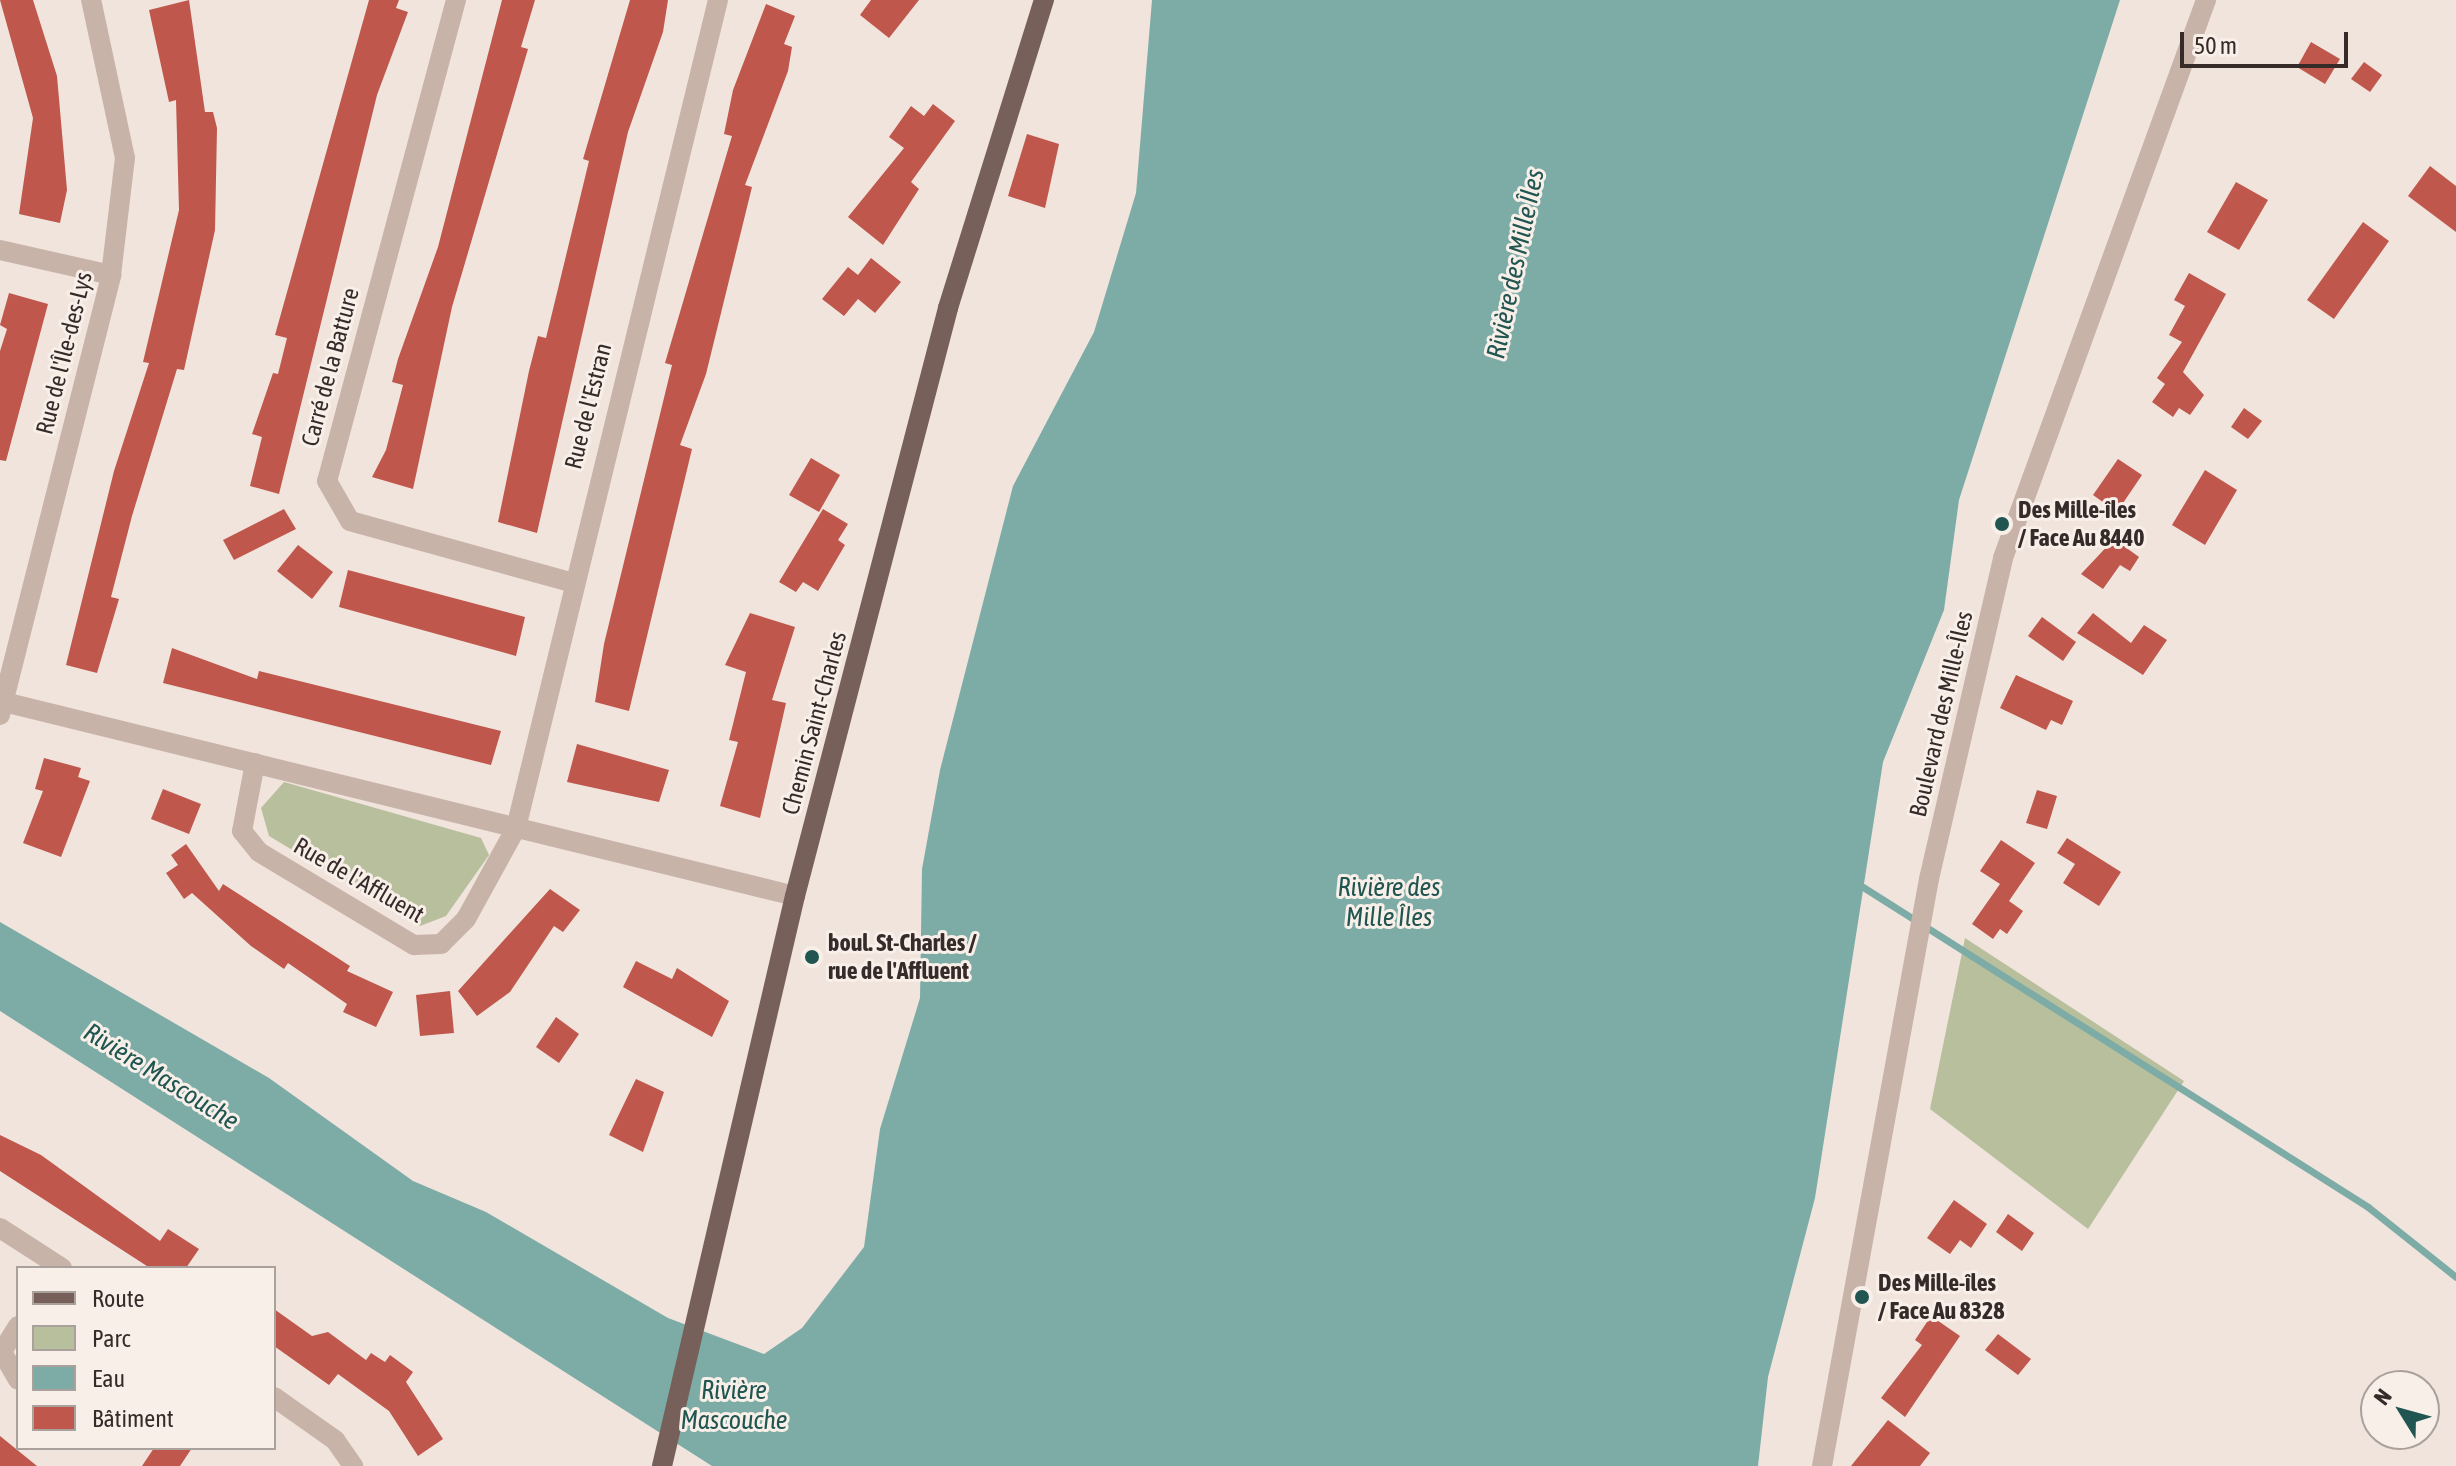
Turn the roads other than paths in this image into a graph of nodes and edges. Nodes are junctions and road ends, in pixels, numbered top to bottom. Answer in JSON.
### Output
{"nodes":[{"id":1,"x":91,"y":0,"type":"edge"},
{"id":2,"x":456,"y":0,"type":"edge"},
{"id":3,"x":718,"y":0,"type":"edge"},
{"id":4,"x":1044,"y":0,"type":"edge"},
{"id":5,"x":2206,"y":0,"type":"edge"},
{"id":6,"x":0,"y":250,"type":"edge"},
{"id":7,"x":111,"y":275,"type":"junction"},
{"id":8,"x":570,"y":582,"type":"junction"},
{"id":9,"x":2,"y":708,"type":"edge"},
{"id":10,"x":255,"y":763,"type":"junction"},
{"id":11,"x":516,"y":828,"type":"junction"},
{"id":12,"x":795,"y":896,"type":"junction"},
{"id":13,"x":0,"y":1228,"type":"edge"},
{"id":14,"x":56,"y":1266,"type":"edge"},
{"id":15,"x":16,"y":1329,"type":"edge"},
{"id":16,"x":16,"y":1376,"type":"edge"},
{"id":17,"x":276,"y":1398,"type":"edge"},
{"id":18,"x":353,"y":1466,"type":"edge"},
{"id":19,"x":662,"y":1466,"type":"edge"},
{"id":20,"x":1822,"y":1466,"type":"edge"}],
"edges":[{"from":1,"to":7,"type":"street","name":"Rue de l'Île-des-Lys"},
{"from":2,"to":8,"type":"street","name":"Carré de la Batture"},
{"from":3,"to":8,"type":"street","name":"Rue de l'Estran"},
{"from":4,"to":12,"type":"main road","name":"Chemin Saint-Charles"},
{"from":5,"to":20,"type":"street","name":"Boulevard des Mille-Îles"},
{"from":6,"to":7,"type":"street"},
{"from":7,"to":9,"type":"street","name":"Rue de l'Île-des-Lys"},
{"from":8,"to":11,"type":"street","name":"Rue de l'Estran"},
{"from":9,"to":10,"type":"street"},
{"from":10,"to":11,"type":"street"},
{"from":10,"to":11,"type":"street","name":"Rue de l'Affluent"},
{"from":11,"to":12,"type":"street"},
{"from":12,"to":19,"type":"main road","name":"Chemin Saint-Charles"},
{"from":13,"to":14,"type":"street"},
{"from":15,"to":16,"type":"street"},
{"from":17,"to":18,"type":"street"}]}
